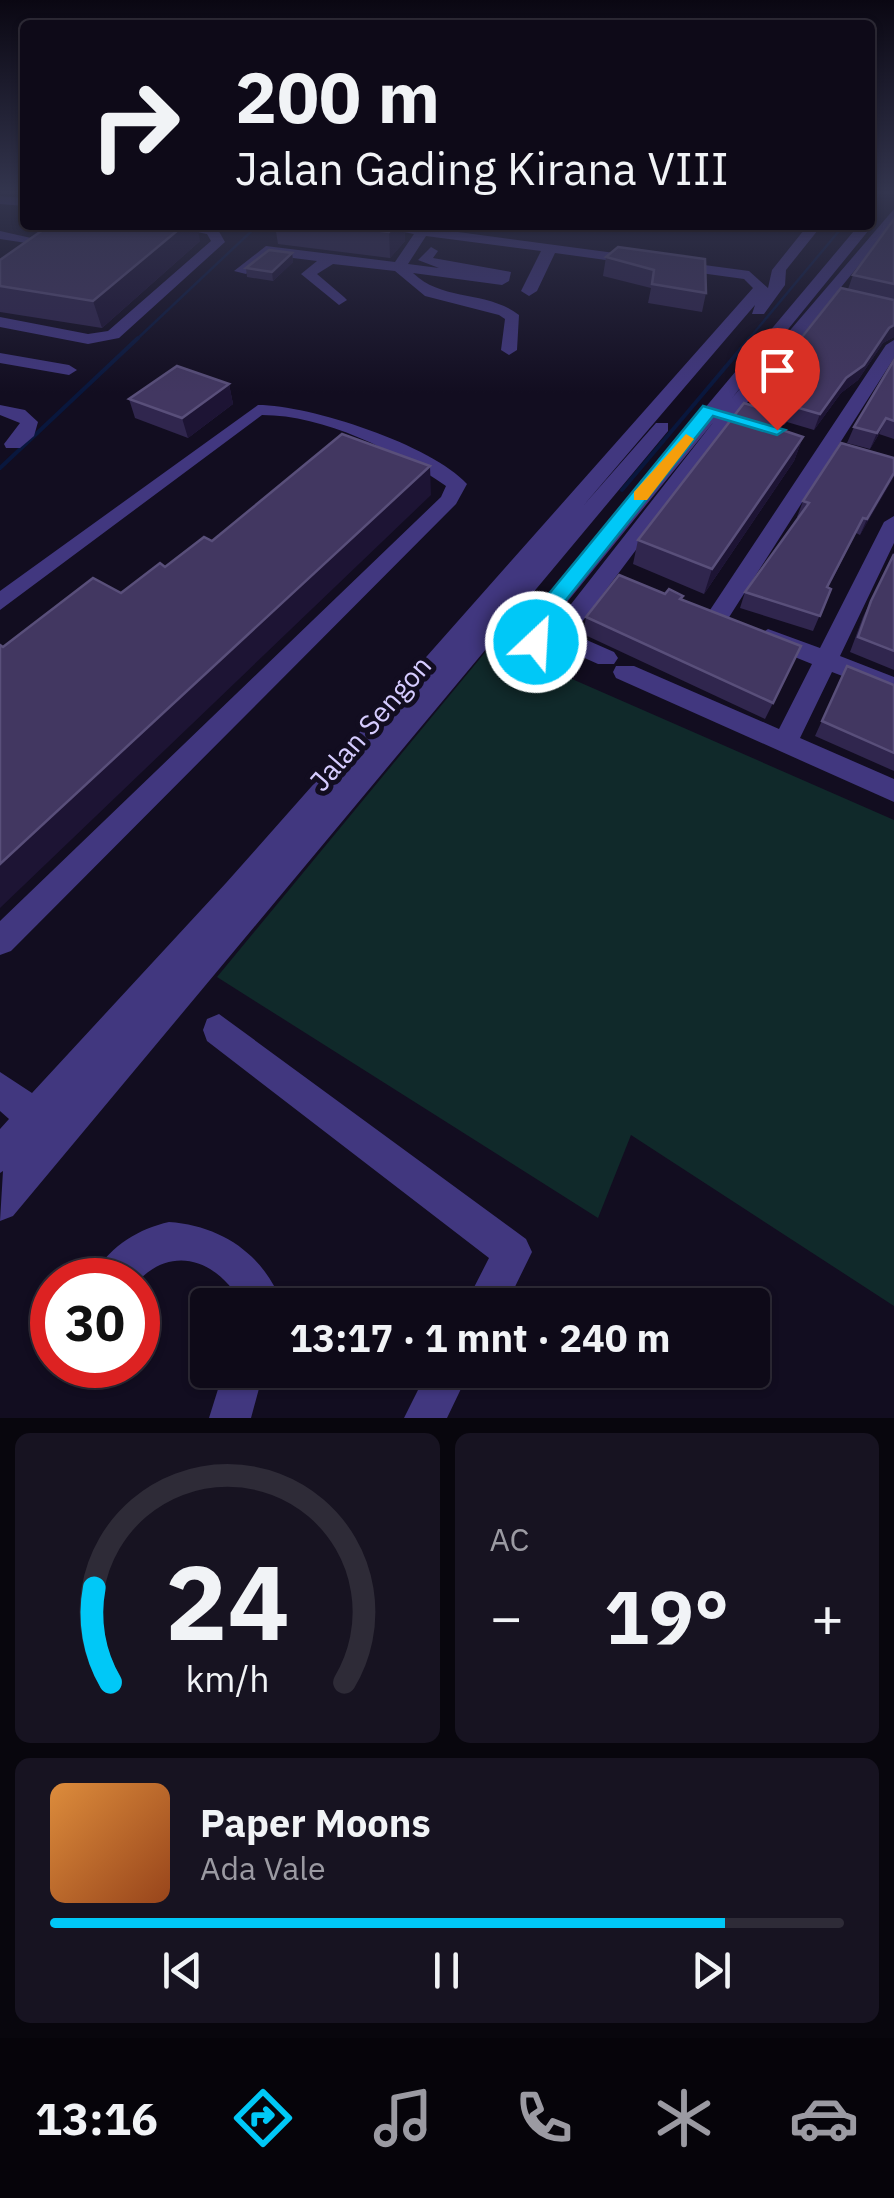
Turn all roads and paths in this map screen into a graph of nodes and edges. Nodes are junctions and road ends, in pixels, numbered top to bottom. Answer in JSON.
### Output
{"nodes":[{"id":1,"x":34,"y":260,"type":"edge"},
{"id":2,"x":198,"y":260,"type":"edge"},
{"id":3,"x":254,"y":260,"type":"edge"},
{"id":4,"x":328,"y":260,"type":"edge"},
{"id":5,"x":339,"y":260,"type":"edge"},
{"id":6,"x":408,"y":260,"type":"edge"},
{"id":7,"x":426,"y":260,"type":"edge"},
{"id":8,"x":544,"y":260,"type":"edge"},
{"id":9,"x":643,"y":260,"type":"edge"},
{"id":10,"x":787,"y":260,"type":"edge"},
{"id":11,"x":847,"y":260,"type":"edge"},
{"id":12,"x":852,"y":260,"type":"edge"},
{"id":13,"x":32,"y":262,"type":"edge"},
{"id":14,"x":400,"y":268,"type":"junction"},
{"id":15,"x":241,"y":271,"type":"dead end"},
{"id":16,"x":832,"y":289,"type":"junction"},
{"id":17,"x":529,"y":291,"type":"dead end"},
{"id":18,"x":339,"y":300,"type":"dead end"},
{"id":19,"x":0,"y":322,"type":"edge"},
{"id":20,"x":20,"y":326,"type":"junction"},
{"id":21,"x":0,"y":343,"type":"edge"},
{"id":22,"x":894,"y":344,"type":"edge"},
{"id":23,"x":509,"y":350,"type":"dead end"},
{"id":24,"x":0,"y":358,"type":"edge"},
{"id":25,"x":69,"y":370,"type":"dead end"},
{"id":26,"x":0,"y":410,"type":"edge"},
{"id":27,"x":12,"y":444,"type":"dead end"},
{"id":28,"x":894,"y":522,"type":"edge"},
{"id":29,"x":594,"y":572,"type":"junction"},
{"id":30,"x":633,"y":586,"type":"edge"},
{"id":31,"x":0,"y":602,"type":"edge"},
{"id":32,"x":692,"y":606,"type":"edge"},
{"id":33,"x":736,"y":624,"type":"junction"},
{"id":34,"x":826,"y":662,"type":"junction"},
{"id":35,"x":894,"y":687,"type":"edge"},
{"id":36,"x":785,"y":742,"type":"junction"},
{"id":37,"x":894,"y":790,"type":"edge"},
{"id":38,"x":0,"y":941,"type":"edge"},
{"id":39,"x":218,"y":1030,"type":"dead end"},
{"id":40,"x":0,"y":1088,"type":"edge"},
{"id":41,"x":34,"y":1117,"type":"junction"},
{"id":42,"x":0,"y":1155,"type":"edge"},
{"id":43,"x":0,"y":1203,"type":"edge"},
{"id":44,"x":136,"y":1258,"type":"edge"},
{"id":45,"x":256,"y":1288,"type":"edge"},
{"id":46,"x":494,"y":1288,"type":"edge"},
{"id":47,"x":239,"y":1388,"type":"edge"},
{"id":48,"x":441,"y":1388,"type":"edge"},
{"id":49,"x":230,"y":1418,"type":"edge"},
{"id":50,"x":425,"y":1418,"type":"edge"}],
"edges":[{"from":1,"to":13,"type":"street"},
{"from":2,"to":20,"type":"street"},
{"from":3,"to":15,"type":"street"},
{"from":4,"to":18,"type":"street"},
{"from":5,"to":14,"type":"street"},
{"from":6,"to":14,"type":"street"},
{"from":7,"to":14,"type":"street"},
{"from":8,"to":17,"type":"street"},
{"from":9,"to":41,"type":"street"},
{"from":10,"to":43,"type":"street","name":"Jalan Sengon"},
{"from":11,"to":16,"type":"street"},
{"from":12,"to":16,"type":"street"},
{"from":14,"to":23,"type":"street"},
{"from":16,"to":29,"type":"street"},
{"from":19,"to":20,"type":"street"},
{"from":20,"to":21,"type":"street"},
{"from":22,"to":33,"type":"street"},
{"from":24,"to":25,"type":"street"},
{"from":26,"to":27,"type":"street"},
{"from":28,"to":34,"type":"street"},
{"from":29,"to":30,"type":"street"},
{"from":29,"to":36,"type":"street"},
{"from":31,"to":38,"type":"street"},
{"from":32,"to":33,"type":"street"},
{"from":33,"to":34,"type":"street"},
{"from":34,"to":35,"type":"street"},
{"from":34,"to":36,"type":"street"},
{"from":36,"to":37,"type":"street"},
{"from":39,"to":46,"type":"street"},
{"from":40,"to":41,"type":"street"},
{"from":41,"to":42,"type":"street"},
{"from":44,"to":45,"type":"street"},
{"from":47,"to":49,"type":"street"},
{"from":48,"to":50,"type":"street"}]}
